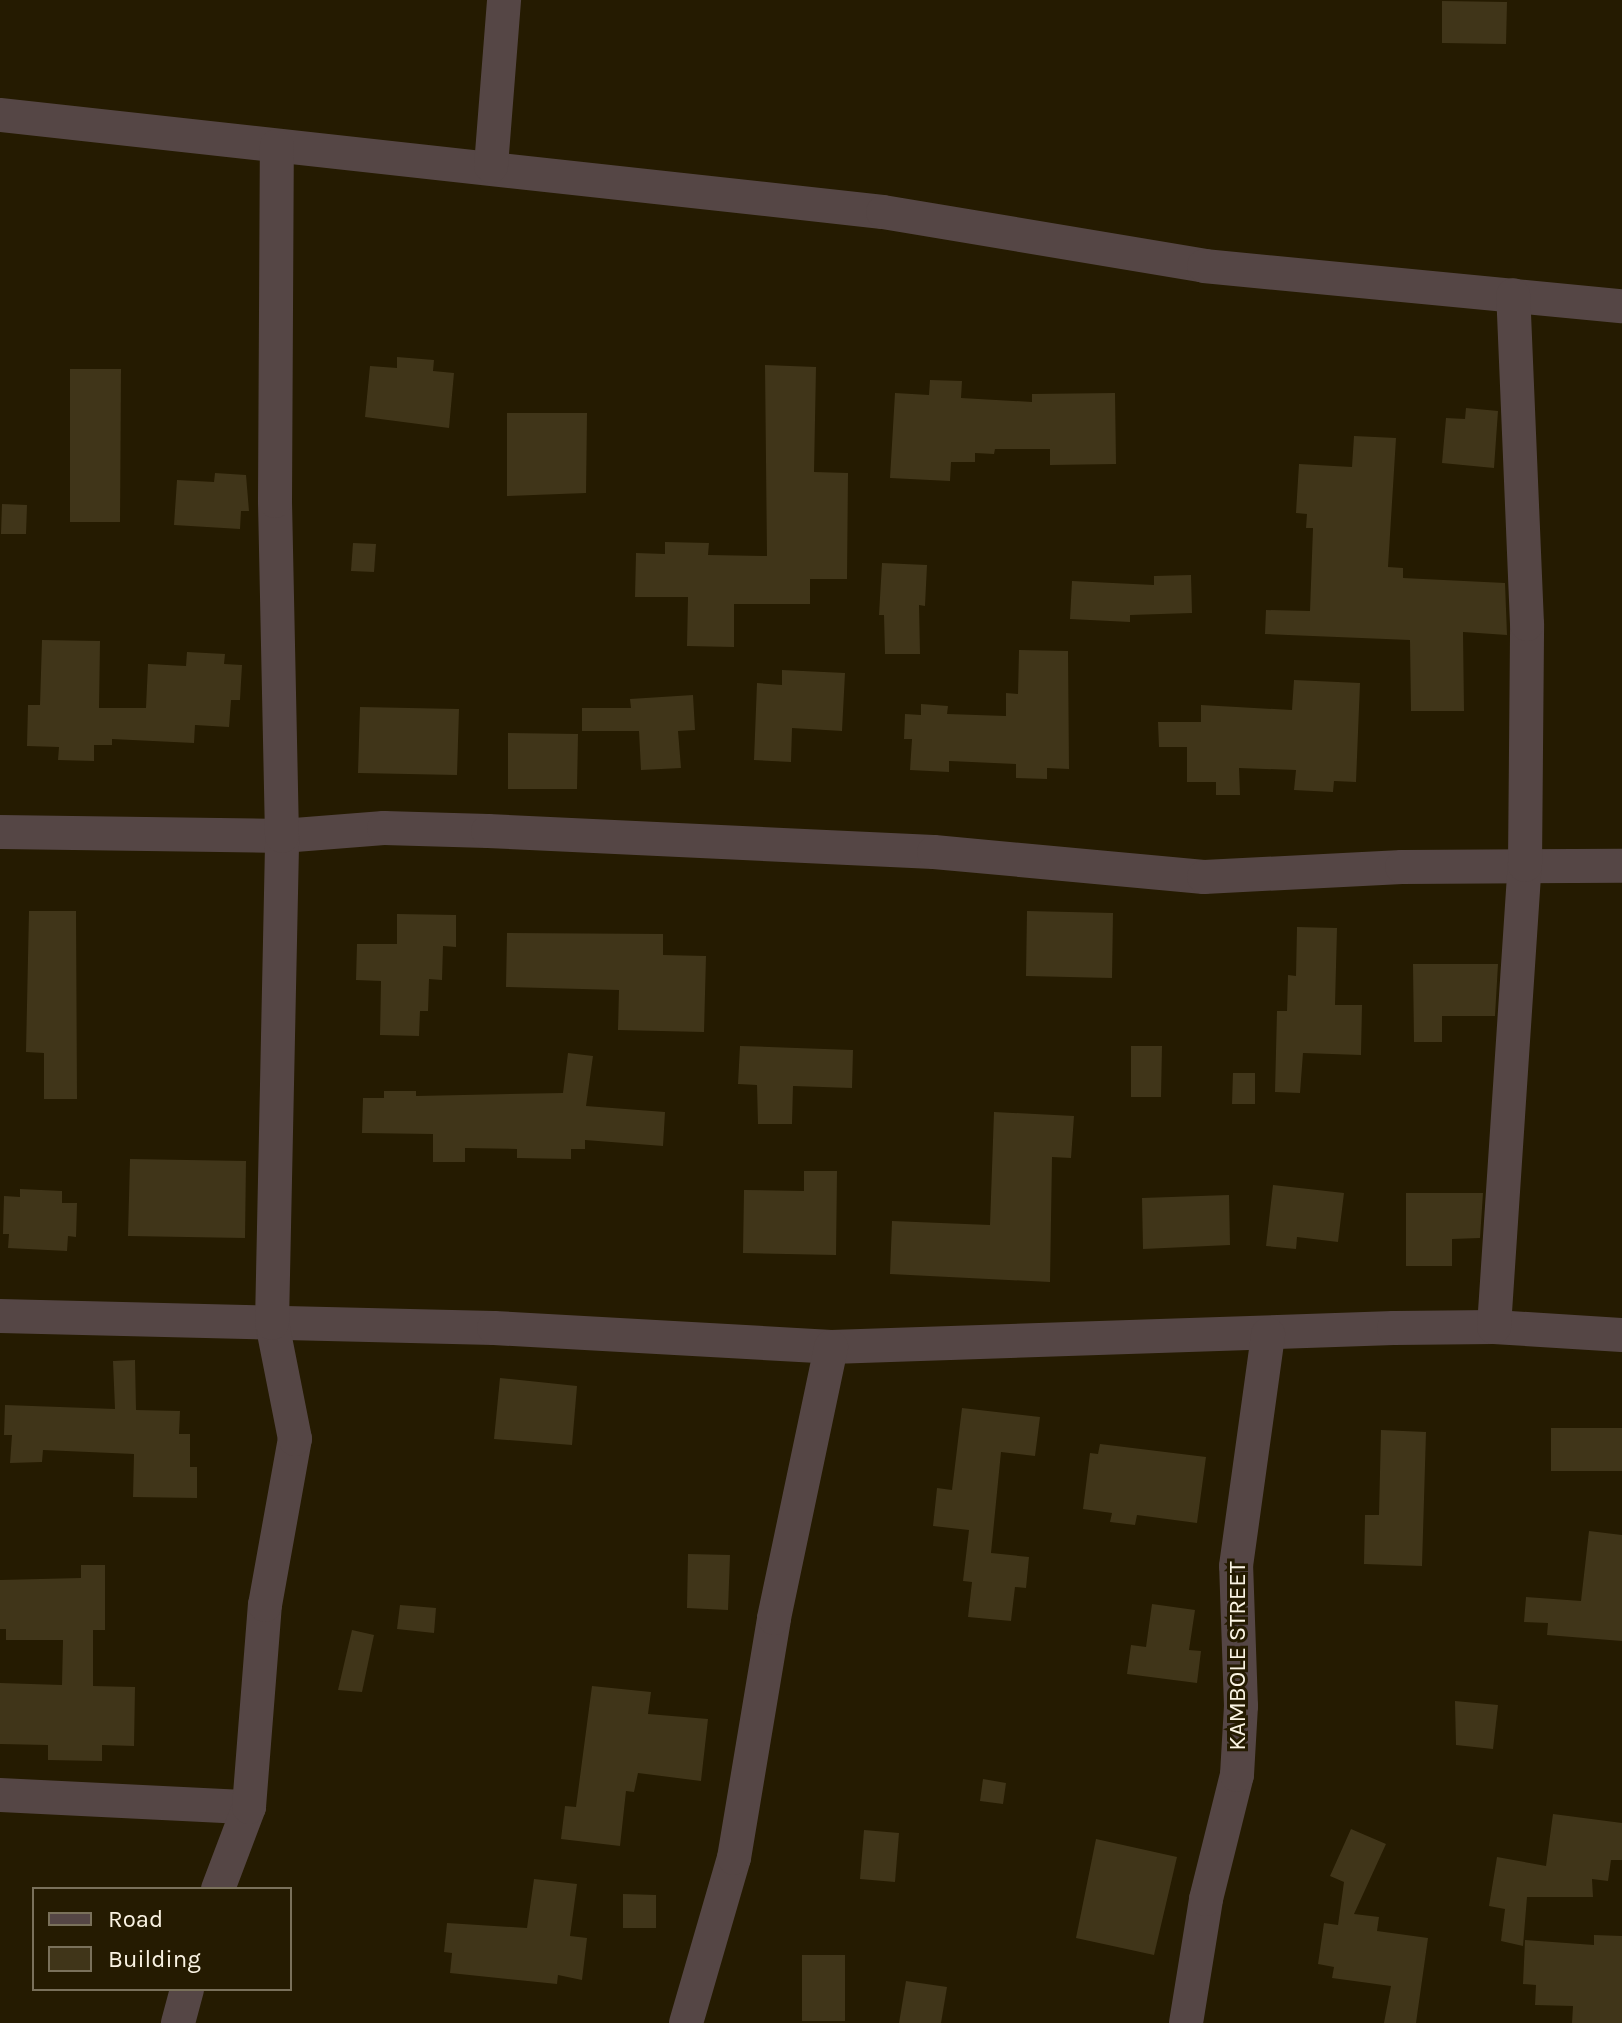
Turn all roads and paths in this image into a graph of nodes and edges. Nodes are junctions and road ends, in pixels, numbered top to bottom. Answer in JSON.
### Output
{"nodes":[{"id":1,"x":504,"y":0,"type":"edge"},
{"id":2,"x":0,"y":115,"type":"edge"},
{"id":3,"x":277,"y":146,"type":"junction"},
{"id":4,"x":491,"y":166,"type":"junction"},
{"id":5,"x":1513,"y":295,"type":"junction"},
{"id":6,"x":1622,"y":306,"type":"edge"},
{"id":7,"x":0,"y":832,"type":"edge"},
{"id":8,"x":282,"y":836,"type":"junction"},
{"id":9,"x":1525,"y":865,"type":"junction"},
{"id":10,"x":1622,"y":866,"type":"edge"},
{"id":11,"x":0,"y":1316,"type":"edge"},
{"id":12,"x":272,"y":1323,"type":"junction"},
{"id":13,"x":1494,"y":1327,"type":"junction"},
{"id":14,"x":1268,"y":1334,"type":"junction"},
{"id":15,"x":1622,"y":1335,"type":"edge"},
{"id":16,"x":831,"y":1347,"type":"junction"},
{"id":17,"x":0,"y":1795,"type":"edge"},
{"id":18,"x":249,"y":1807,"type":"junction"},
{"id":19,"x":219,"y":1887,"type":"edge"},
{"id":20,"x":186,"y":1991,"type":"edge"},
{"id":21,"x":178,"y":2023,"type":"edge"},
{"id":22,"x":686,"y":2023,"type":"edge"},
{"id":23,"x":1186,"y":2023,"type":"edge"}],
"edges":[{"from":1,"to":4,"type":"street"},
{"from":2,"to":3,"type":"street"},
{"from":3,"to":4,"type":"street"},
{"from":3,"to":8,"type":"street"},
{"from":4,"to":5,"type":"street"},
{"from":5,"to":6,"type":"street"},
{"from":5,"to":9,"type":"street"},
{"from":7,"to":8,"type":"street"},
{"from":8,"to":9,"type":"street"},
{"from":8,"to":12,"type":"street"},
{"from":9,"to":10,"type":"street"},
{"from":9,"to":13,"type":"street"},
{"from":11,"to":12,"type":"street"},
{"from":12,"to":16,"type":"street"},
{"from":12,"to":18,"type":"street"},
{"from":13,"to":14,"type":"street"},
{"from":13,"to":15,"type":"street"},
{"from":14,"to":16,"type":"street"},
{"from":14,"to":23,"type":"street","name":"KAMBOLE STREET"},
{"from":16,"to":22,"type":"street"},
{"from":17,"to":18,"type":"street"},
{"from":18,"to":19,"type":"street"},
{"from":20,"to":21,"type":"street"}]}
